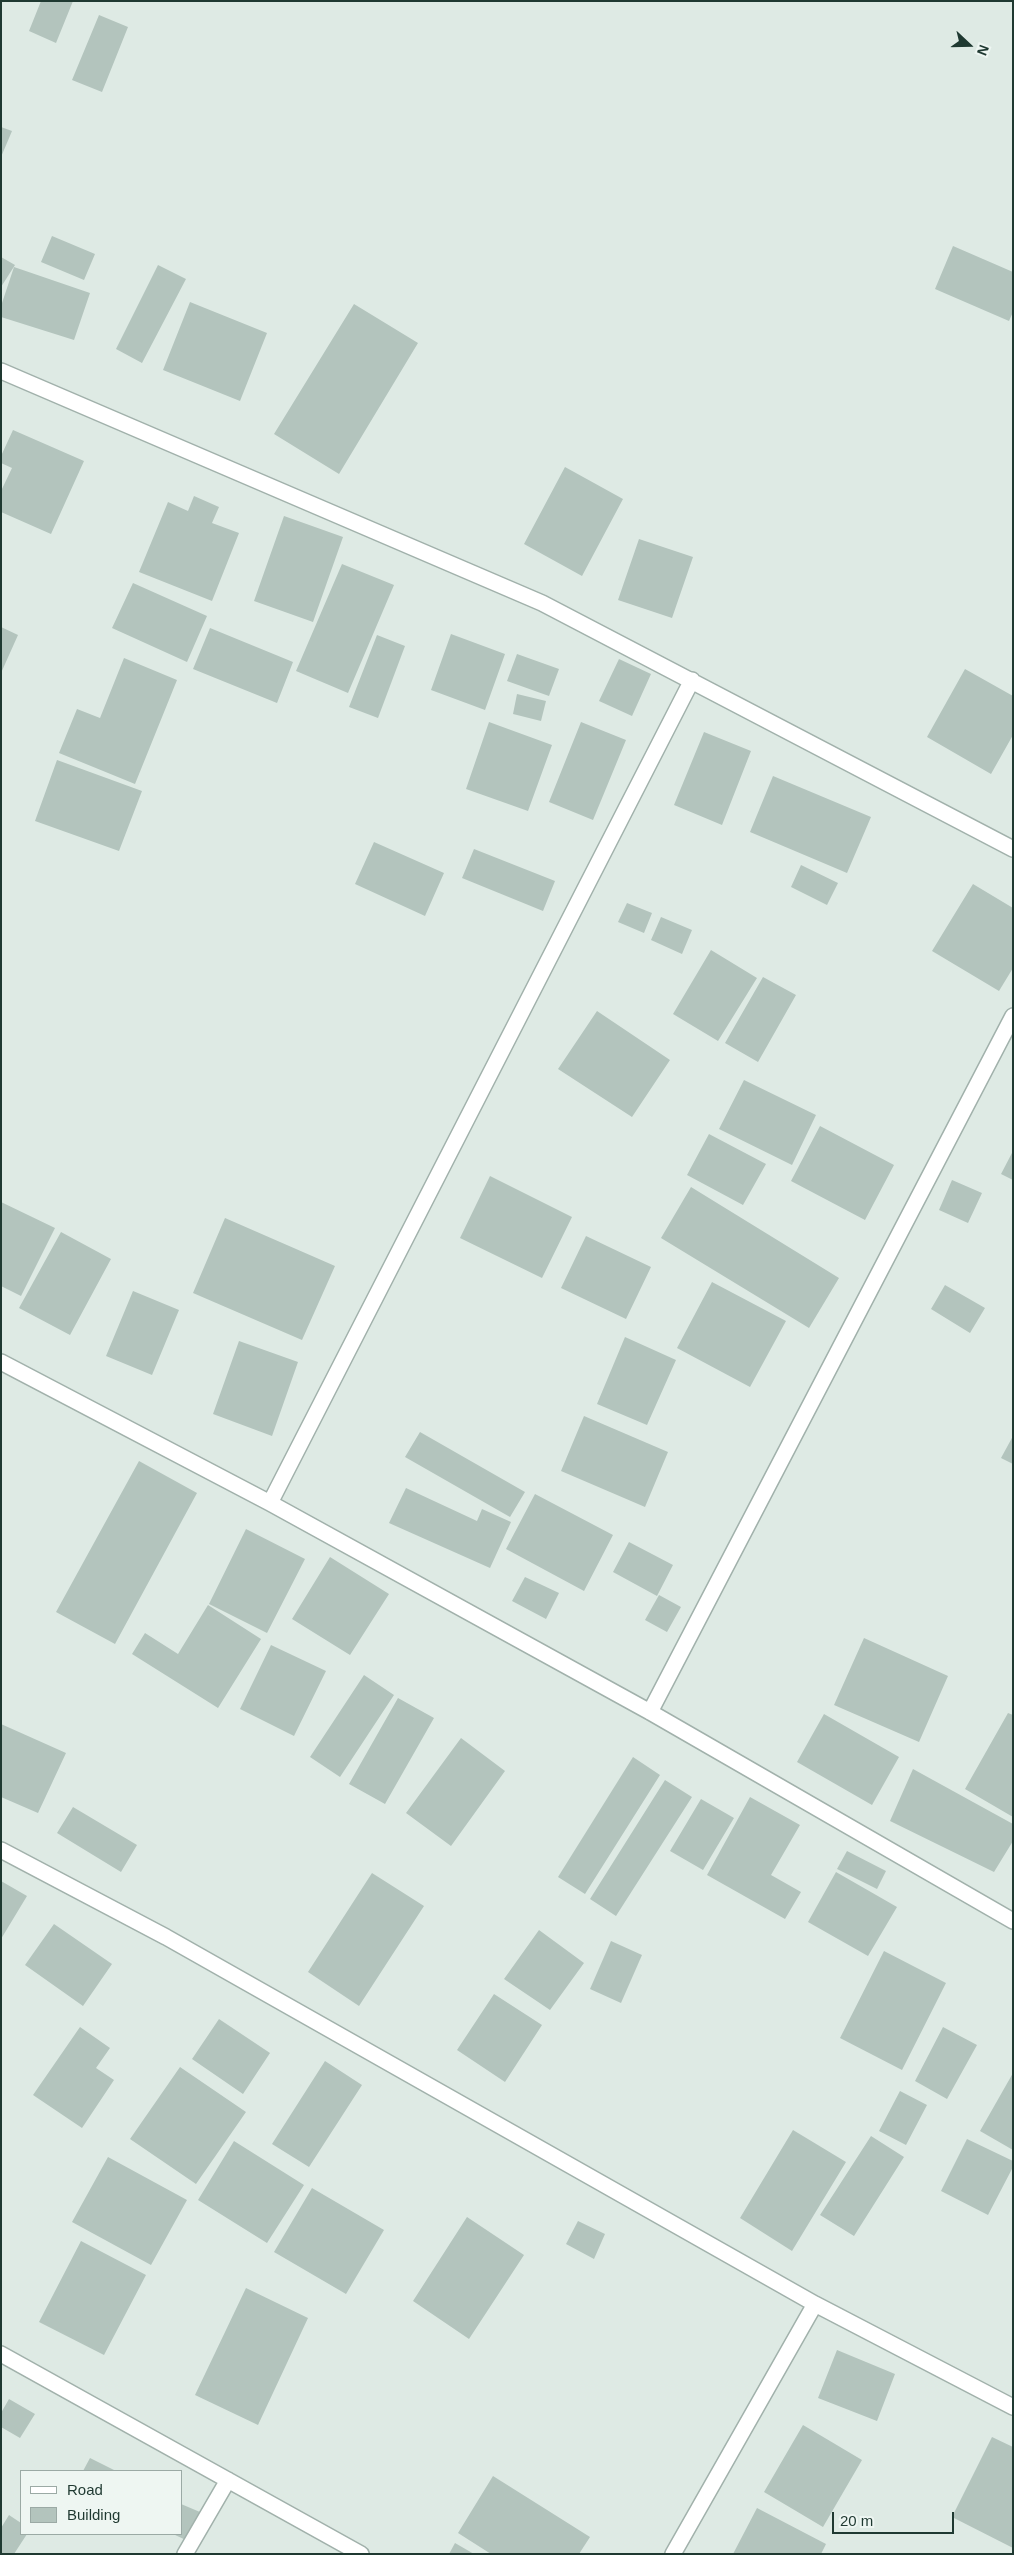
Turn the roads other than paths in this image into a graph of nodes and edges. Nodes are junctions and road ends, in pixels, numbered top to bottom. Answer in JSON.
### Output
{"nodes":[{"id":1,"x":1,"y":371,"type":"edge"},
{"id":2,"x":692,"y":680,"type":"junction"},
{"id":3,"x":1013,"y":849,"type":"edge"},
{"id":4,"x":1013,"y":1016,"type":"edge"},
{"id":5,"x":1,"y":1362,"type":"edge"},
{"id":6,"x":270,"y":1503,"type":"junction"},
{"id":7,"x":650,"y":1712,"type":"junction"},
{"id":8,"x":1,"y":1850,"type":"edge"},
{"id":9,"x":1013,"y":1921,"type":"edge"},
{"id":10,"x":816,"y":2304,"type":"junction"},
{"id":11,"x":1,"y":2354,"type":"edge"},
{"id":12,"x":1013,"y":2407,"type":"edge"},
{"id":13,"x":228,"y":2480,"type":"junction"},
{"id":14,"x":185,"y":2554,"type":"edge"},
{"id":15,"x":361,"y":2554,"type":"edge"},
{"id":16,"x":673,"y":2554,"type":"edge"}],
"edges":[{"from":1,"to":2,"type":"street"},
{"from":2,"to":3,"type":"street"},
{"from":2,"to":6,"type":"street"},
{"from":4,"to":7,"type":"street"},
{"from":5,"to":6,"type":"street"},
{"from":6,"to":7,"type":"street"},
{"from":7,"to":9,"type":"street"},
{"from":8,"to":10,"type":"street"},
{"from":10,"to":12,"type":"street"},
{"from":10,"to":16,"type":"street"},
{"from":11,"to":13,"type":"street"},
{"from":13,"to":14,"type":"street"},
{"from":13,"to":15,"type":"street"}]}
